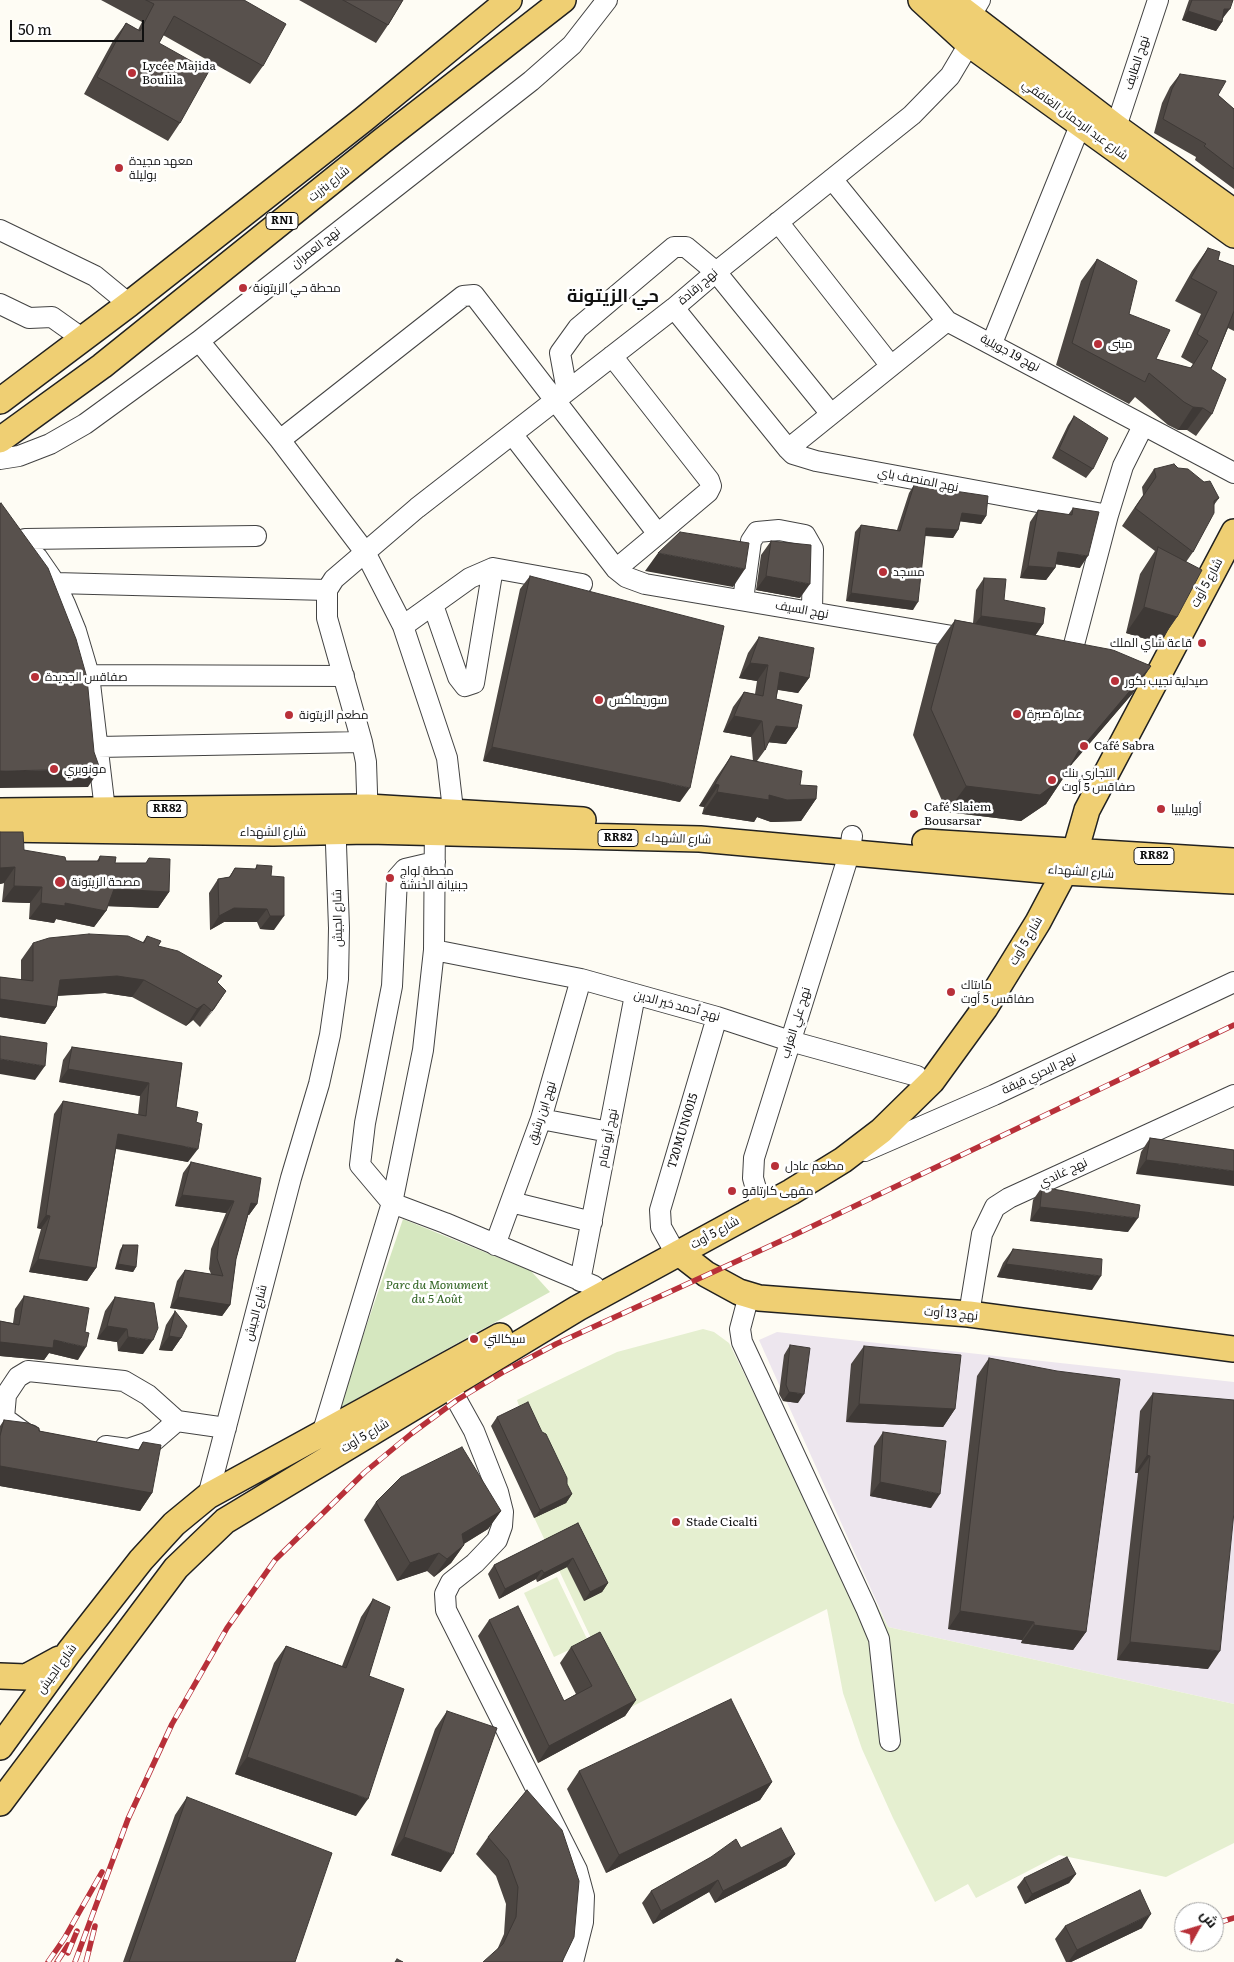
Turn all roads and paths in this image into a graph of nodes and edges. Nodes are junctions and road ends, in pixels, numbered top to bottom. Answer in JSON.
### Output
{"nodes":[{"id":1,"x":509,"y":0,"type":"edge"},
{"id":2,"x":563,"y":0,"type":"edge"},
{"id":3,"x":607,"y":0,"type":"edge"},
{"id":4,"x":921,"y":0,"type":"edge"},
{"id":5,"x":950,"y":0,"type":"edge"},
{"id":6,"x":1158,"y":0,"type":"edge"},
{"id":7,"x":975,"y":9,"type":"edge"},
{"id":8,"x":969,"y":44,"type":"junction"},
{"id":9,"x":1081,"y":123,"type":"junction"},
{"id":10,"x":1116,"y":127,"type":"junction"},
{"id":11,"x":832,"y":179,"type":"junction"},
{"id":12,"x":1234,"y":212,"type":"edge"},
{"id":13,"x":778,"y":222,"type":"junction"},
{"id":14,"x":0,"y":230,"type":"edge"},
{"id":15,"x":1234,"y":235,"type":"edge"},
{"id":16,"x":716,"y":272,"type":"junction"},
{"id":17,"x":128,"y":304,"type":"junction"},
{"id":18,"x":674,"y":308,"type":"junction"},
{"id":19,"x":4,"y":311,"type":"edge"},
{"id":20,"x":947,"y":321,"type":"junction"},
{"id":21,"x":83,"y":339,"type":"junction"},
{"id":22,"x":198,"y":341,"type":"junction"},
{"id":23,"x":992,"y":343,"type":"junction"},
{"id":24,"x":612,"y":356,"type":"junction"},
{"id":25,"x":891,"y":366,"type":"junction"},
{"id":26,"x":561,"y":395,"type":"junction"},
{"id":27,"x":0,"y":401,"type":"edge"},
{"id":28,"x":831,"y":414,"type":"junction"},
{"id":29,"x":1143,"y":426,"type":"junction"},
{"id":30,"x":512,"y":434,"type":"junction"},
{"id":31,"x":0,"y":440,"type":"edge"},
{"id":32,"x":280,"y":440,"type":"junction"},
{"id":33,"x":788,"y":449,"type":"junction"},
{"id":34,"x":0,"y":459,"type":"edge"},
{"id":35,"x":1234,"y":473,"type":"edge"},
{"id":36,"x":1108,"y":515,"type":"junction"},
{"id":37,"x":1234,"y":532,"type":"edge"},
{"id":38,"x":658,"y":534,"type":"junction"},
{"id":39,"x":256,"y":536,"type":"dead end"},
{"id":40,"x":365,"y":552,"type":"junction"},
{"id":41,"x":493,"y":568,"type":"junction"},
{"id":42,"x":616,"y":569,"type":"junction"},
{"id":43,"x":55,"y":583,"type":"junction"},
{"id":44,"x":582,"y":584,"type":"dead end"},
{"id":45,"x":327,"y":590,"type":"junction"},
{"id":46,"x":743,"y":600,"type":"junction"},
{"id":47,"x":433,"y":605,"type":"junction"},
{"id":48,"x":812,"y":612,"type":"junction"},
{"id":49,"x":402,"y":626,"type":"junction"},
{"id":50,"x":985,"y":641,"type":"edge"},
{"id":51,"x":1071,"y":656,"type":"edge"},
{"id":52,"x":89,"y":675,"type":"junction"},
{"id":53,"x":344,"y":676,"type":"junction"},
{"id":54,"x":362,"y":742,"type":"junction"},
{"id":55,"x":98,"y":747,"type":"junction"},
{"id":56,"x":334,"y":807,"type":"junction"},
{"id":57,"x":105,"y":810,"type":"junction"},
{"id":58,"x":0,"y":811,"type":"edge"},
{"id":59,"x":368,"y":819,"type":"junction"},
{"id":60,"x":445,"y":823,"type":"junction"},
{"id":61,"x":0,"y":829,"type":"edge"},
{"id":62,"x":335,"y":832,"type":"junction"},
{"id":63,"x":851,"y":843,"type":"junction"},
{"id":64,"x":1063,"y":861,"type":"junction"},
{"id":65,"x":1234,"y":861,"type":"edge"},
{"id":66,"x":435,"y":862,"type":"junction"},
{"id":67,"x":1234,"y":881,"type":"edge"},
{"id":68,"x":434,"y":950,"type":"junction"},
{"id":69,"x":581,"y":979,"type":"junction"},
{"id":70,"x":1234,"y":982,"type":"edge"},
{"id":71,"x":635,"y":995,"type":"junction"},
{"id":72,"x":717,"y":1016,"type":"junction"},
{"id":73,"x":790,"y":1041,"type":"junction"},
{"id":74,"x":916,"y":1076,"type":"junction"},
{"id":75,"x":1234,"y":1095,"type":"edge"},
{"id":76,"x":541,"y":1120,"type":"junction"},
{"id":77,"x":609,"y":1132,"type":"junction"},
{"id":78,"x":843,"y":1160,"type":"junction"},
{"id":79,"x":758,"y":1196,"type":"junction"},
{"id":80,"x":511,"y":1202,"type":"junction"},
{"id":81,"x":392,"y":1203,"type":"junction"},
{"id":82,"x":592,"y":1222,"type":"junction"},
{"id":83,"x":496,"y":1245,"type":"junction"},
{"id":84,"x":675,"y":1249,"type":"junction"},
{"id":85,"x":587,"y":1284,"type":"junction"},
{"id":86,"x":749,"y":1295,"type":"junction"},
{"id":87,"x":969,"y":1314,"type":"junction"},
{"id":88,"x":1234,"y":1349,"type":"edge"},
{"id":89,"x":449,"y":1386,"type":"junction"},
{"id":90,"x":177,"y":1421,"type":"junction"},
{"id":91,"x":226,"y":1428,"type":"junction"},
{"id":92,"x":323,"y":1432,"type":"junction"},
{"id":93,"x":53,"y":1438,"type":"edge"},
{"id":94,"x":91,"y":1444,"type":"edge"},
{"id":95,"x":208,"y":1496,"type":"junction"},
{"id":96,"x":136,"y":1620,"type":"junction"},
{"id":97,"x":69,"y":1652,"type":"junction"},
{"id":98,"x":0,"y":1676,"type":"edge"},
{"id":99,"x":890,"y":1741,"type":"dead end"},
{"id":100,"x":0,"y":1747,"type":"edge"},
{"id":101,"x":0,"y":1803,"type":"edge"},
{"id":102,"x":573,"y":1962,"type":"edge"}],
"edges":[{"from":1,"to":17,"type":"main road","number":"RN1"},
{"from":2,"to":31,"type":"main road","name":"شارع بنزرت","number":"RN1"},
{"from":3,"to":22,"type":"street","name":"نهج العمران"},
{"from":4,"to":8,"type":"main road","name":"شارع عبد الرحمان الغافقي"},
{"from":5,"to":7,"type":"main road","name":"شارع عبد الرحمان الغافقي"},
{"from":6,"to":10,"type":"street","name":"نهج الطايف"},
{"from":7,"to":10,"type":"main road","name":"شارع عبد الرحمان الغافقي"},
{"from":8,"to":9,"type":"main road","name":"شارع عبد الرحمان الغافقي"},
{"from":8,"to":11,"type":"street","name":"نهج رقادة"},
{"from":9,"to":15,"type":"main road","name":"شارع عبد الرحمان الغافقي"},
{"from":9,"to":23,"type":"street"},
{"from":10,"to":12,"type":"main road","name":"شارع عبد الرحمان الغافقي"},
{"from":11,"to":13,"type":"street","name":"نهج رقادة"},
{"from":11,"to":20,"type":"street","name":"نهج 19 جويلية"},
{"from":13,"to":16,"type":"street","name":"نهج رقادة"},
{"from":13,"to":25,"type":"street"},
{"from":14,"to":17,"type":"street"},
{"from":16,"to":18,"type":"street","name":"نهج رقادة"},
{"from":16,"to":26,"type":"street"},
{"from":16,"to":28,"type":"street"},
{"from":17,"to":21,"type":"main road","number":"RN1"},
{"from":18,"to":24,"type":"street","name":"نهج رقادة"},
{"from":18,"to":33,"type":"street"},
{"from":19,"to":21,"type":"street"},
{"from":20,"to":23,"type":"street","name":"نهج 19 جويلية"},
{"from":20,"to":25,"type":"street"},
{"from":21,"to":27,"type":"main road","number":"RN1"},
{"from":22,"to":32,"type":"street"},
{"from":22,"to":34,"type":"street","name":"نهج العمران"},
{"from":23,"to":29,"type":"street","name":"نهج 19 جويلية"},
{"from":24,"to":26,"type":"street","name":"نهج رقادة"},
{"from":24,"to":38,"type":"street"},
{"from":25,"to":28,"type":"street"},
{"from":26,"to":30,"type":"street","name":"نهج رقادة"},
{"from":26,"to":32,"type":"street"},
{"from":26,"to":38,"type":"street"},
{"from":28,"to":33,"type":"street"},
{"from":29,"to":35,"type":"street","name":"نهج 19 جويلية"},
{"from":29,"to":36,"type":"street"},
{"from":30,"to":40,"type":"street","name":"نهج رقادة"},
{"from":30,"to":42,"type":"street","name":"نهج السيف"},
{"from":32,"to":40,"type":"street"},
{"from":33,"to":36,"type":"street","name":"نهج المنصف باي"},
{"from":36,"to":51,"type":"street"},
{"from":37,"to":64,"type":"main road","name":"شارع 5 أوت"},
{"from":38,"to":42,"type":"street"},
{"from":39,"to":43,"type":"street"},
{"from":40,"to":45,"type":"street","name":"نهج رقادة"},
{"from":40,"to":49,"type":"street"},
{"from":41,"to":44,"type":"street"},
{"from":41,"to":47,"type":"street"},
{"from":41,"to":47,"type":"street"},
{"from":42,"to":46,"type":"street","name":"نهج السيف"},
{"from":43,"to":45,"type":"street"},
{"from":43,"to":52,"type":"street"},
{"from":45,"to":53,"type":"street"},
{"from":46,"to":48,"type":"street","name":"نهج السيف"},
{"from":46,"to":48,"type":"street"},
{"from":47,"to":49,"type":"street"},
{"from":48,"to":50,"type":"street","name":"نهج السيف"},
{"from":49,"to":60,"type":"street"},
{"from":52,"to":53,"type":"street"},
{"from":52,"to":55,"type":"street"},
{"from":53,"to":54,"type":"street"},
{"from":54,"to":55,"type":"street"},
{"from":54,"to":59,"type":"street"},
{"from":55,"to":57,"type":"street"},
{"from":56,"to":57,"type":"main road","name":"شارع الشهداء","number":"RR82"},
{"from":56,"to":59,"type":"main road","name":"شارع الشهداء","number":"RR82"},
{"from":56,"to":62,"type":"street","name":"شارع الجيش"},
{"from":57,"to":58,"type":"main road","name":"شارع الشهداء","number":"RR82"},
{"from":59,"to":60,"type":"main road","name":"شارع الشهداء","number":"RR82"},
{"from":59,"to":62,"type":"main road","name":"شارع الشهداء","number":"RR82"},
{"from":60,"to":63,"type":"main road","name":"شارع الشهداء","number":"RR82"},
{"from":60,"to":66,"type":"street"},
{"from":61,"to":62,"type":"main road","name":"شارع الشهداء","number":"RR82"},
{"from":62,"to":91,"type":"street","name":"شارع الجيش"},
{"from":63,"to":64,"type":"main road","name":"شارع الشهداء","number":"RR82"},
{"from":63,"to":73,"type":"street","name":"نهج علي الغراب"},
{"from":64,"to":65,"type":"main road","name":"شارع الشهداء","number":"RR82"},
{"from":64,"to":67,"type":"main road","name":"شارع الشهداء","number":"RR82"},
{"from":64,"to":74,"type":"main road","name":"شارع 5 أوت"},
{"from":64,"to":78,"type":"main road","name":"شارع 5 أوت"},
{"from":66,"to":68,"type":"street"},
{"from":66,"to":81,"type":"street"},
{"from":68,"to":69,"type":"street","name":"نهج أحمد خير الدين"},
{"from":68,"to":81,"type":"street"},
{"from":69,"to":71,"type":"street","name":"نهج أحمد خير الدين"},
{"from":69,"to":76,"type":"street","name":"نهج ابن رشيق"},
{"from":70,"to":78,"type":"street","name":"نهج البحري قيقة"},
{"from":71,"to":72,"type":"street","name":"نهج أحمد خير الدين"},
{"from":71,"to":77,"type":"street","name":"نهج أبو تمام"},
{"from":72,"to":73,"type":"street","name":"نهج أحمد خير الدين"},
{"from":72,"to":84,"type":"street","name":"T20MUN0015"},
{"from":73,"to":74,"type":"street","name":"نهج أحمد خير الدين"},
{"from":73,"to":79,"type":"street","name":"نهج علي الغراب"},
{"from":74,"to":79,"type":"main road","name":"شارع 5 أوت"},
{"from":75,"to":87,"type":"street","name":"نهج غاندي"},
{"from":76,"to":77,"type":"street"},
{"from":76,"to":80,"type":"street","name":"نهج ابن رشيق"},
{"from":77,"to":82,"type":"street","name":"نهج أبو تمام"},
{"from":78,"to":84,"type":"main road","name":"شارع 5 أوت"},
{"from":79,"to":84,"type":"main road","name":"شارع 5 أوت"},
{"from":80,"to":82,"type":"street"},
{"from":80,"to":83,"type":"street","name":"نهج ابن رشيق"},
{"from":81,"to":83,"type":"street"},
{"from":81,"to":92,"type":"street"},
{"from":82,"to":85,"type":"street","name":"نهج أبو تمام"},
{"from":83,"to":85,"type":"street"},
{"from":84,"to":85,"type":"main road","name":"شارع 5 أوت"},
{"from":84,"to":86,"type":"main road","name":"نهج 13 أوت"},
{"from":84,"to":89,"type":"main road","name":"شارع 5 أوت"},
{"from":85,"to":92,"type":"main road","name":"شارع 5 أوت"},
{"from":86,"to":87,"type":"main road","name":"نهج 13 أوت"},
{"from":86,"to":99,"type":"street"},
{"from":87,"to":88,"type":"main road","name":"نهج 13 أوت"},
{"from":89,"to":96,"type":"main road","name":"شارع 5 أوت"},
{"from":89,"to":102,"type":"street"},
{"from":90,"to":91,"type":"street"},
{"from":90,"to":93,"type":"street"},
{"from":90,"to":94,"type":"street"},
{"from":91,"to":95,"type":"street","name":"شارع الجيش"},
{"from":92,"to":95,"type":"main road","name":"شارع 5 أوت"},
{"from":95,"to":96,"type":"main road"},
{"from":95,"to":97,"type":"main road","name":"شارع الجيش"},
{"from":96,"to":101,"type":"main road"},
{"from":97,"to":98,"type":"main road"},
{"from":97,"to":100,"type":"main road","name":"شارع الجيش"}]}
